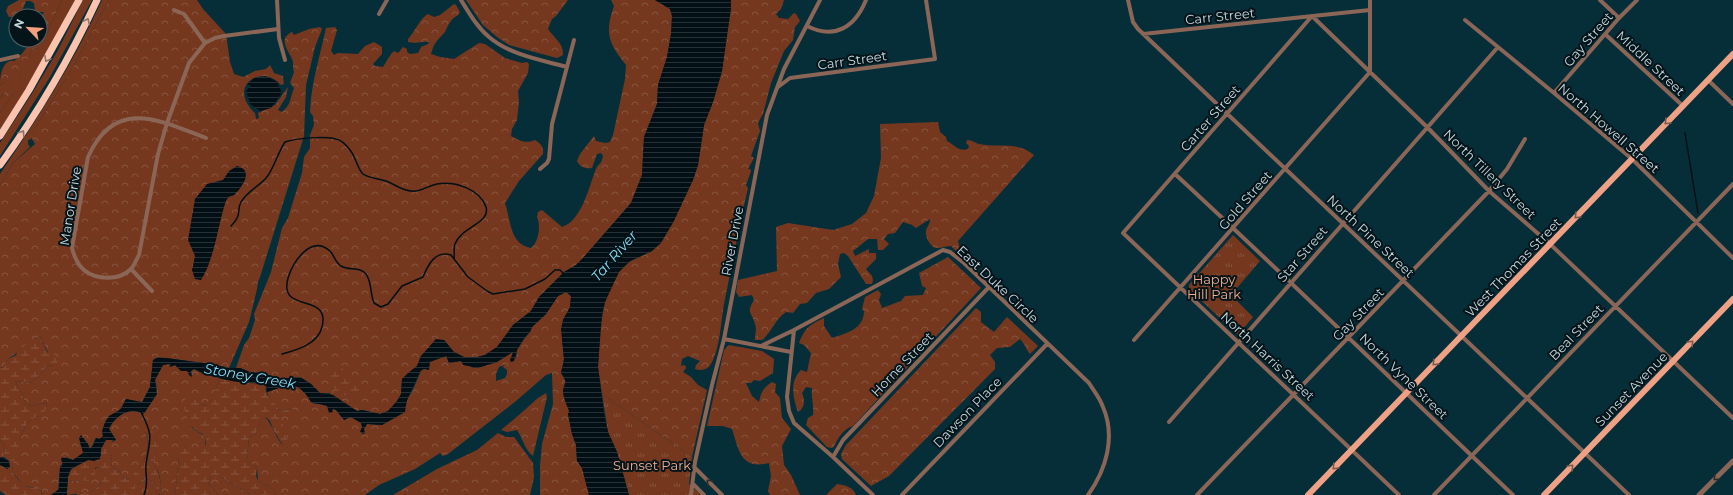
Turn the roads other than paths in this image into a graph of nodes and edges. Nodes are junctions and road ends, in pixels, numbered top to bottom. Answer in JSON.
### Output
{"nodes":[{"id":1,"x":79,"y":0,"type":"edge"},
{"id":2,"x":97,"y":0,"type":"edge"},
{"id":3,"x":277,"y":0,"type":"edge"},
{"id":4,"x":387,"y":0,"type":"edge"},
{"id":5,"x":461,"y":0,"type":"edge"},
{"id":6,"x":820,"y":0,"type":"edge"},
{"id":7,"x":866,"y":0,"type":"edge"},
{"id":8,"x":926,"y":0,"type":"edge"},
{"id":9,"x":1128,"y":0,"type":"edge"},
{"id":10,"x":1370,"y":0,"type":"edge"},
{"id":11,"x":1600,"y":0,"type":"edge"},
{"id":12,"x":1637,"y":0,"type":"edge"},
{"id":13,"x":174,"y":10,"type":"dead end"},
{"id":14,"x":1370,"y":10,"type":"junction"},
{"id":15,"x":380,"y":14,"type":"dead end"},
{"id":16,"x":1312,"y":16,"type":"junction"},
{"id":17,"x":1619,"y":18,"type":"junction"},
{"id":18,"x":1465,"y":20,"type":"dead end"},
{"id":19,"x":807,"y":26,"type":"junction"},
{"id":20,"x":278,"y":29,"type":"junction"},
{"id":21,"x":1143,"y":34,"type":"junction"},
{"id":22,"x":1605,"y":34,"type":"junction"},
{"id":23,"x":574,"y":40,"type":"dead end"},
{"id":24,"x":205,"y":44,"type":"junction"},
{"id":25,"x":1498,"y":47,"type":"junction"},
{"id":26,"x":1733,"y":54,"type":"edge"},
{"id":27,"x":18,"y":56,"type":"dead end"},
{"id":28,"x":0,"y":60,"type":"edge"},
{"id":29,"x":285,"y":60,"type":"dead end"},
{"id":30,"x":567,"y":67,"type":"junction"},
{"id":31,"x":1370,"y":72,"type":"junction"},
{"id":32,"x":1708,"y":80,"type":"junction"},
{"id":33,"x":776,"y":88,"type":"junction"},
{"id":34,"x":1554,"y":93,"type":"junction"},
{"id":35,"x":1733,"y":104,"type":"edge"},
{"id":36,"x":1683,"y":106,"type":"junction"},
{"id":37,"x":1227,"y":114,"type":"junction"},
{"id":38,"x":167,"y":123,"type":"junction"},
{"id":39,"x":1428,"y":128,"type":"junction"},
{"id":40,"x":0,"y":136,"type":"edge"},
{"id":41,"x":206,"y":138,"type":"dead end"},
{"id":42,"x":1525,"y":139,"type":"dead end"},
{"id":43,"x":1632,"y":159,"type":"junction"},
{"id":44,"x":0,"y":165,"type":"edge"},
{"id":45,"x":1286,"y":168,"type":"junction"},
{"id":46,"x":540,"y":169,"type":"dead end"},
{"id":47,"x":1175,"y":174,"type":"junction"},
{"id":48,"x":1733,"y":184,"type":"edge"},
{"id":49,"x":1489,"y":191,"type":"junction"},
{"id":50,"x":1696,"y":222,"type":"junction"},
{"id":51,"x":1342,"y":224,"type":"junction"},
{"id":52,"x":1234,"y":228,"type":"junction"},
{"id":53,"x":1123,"y":233,"type":"joint"},
{"id":54,"x":1550,"y":244,"type":"junction"},
{"id":55,"x":1733,"y":258,"type":"edge"},
{"id":56,"x":131,"y":269,"type":"junction"},
{"id":57,"x":1404,"y":281,"type":"junction"},
{"id":58,"x":1291,"y":282,"type":"junction"},
{"id":59,"x":989,"y":287,"type":"junction"},
{"id":60,"x":1181,"y":288,"type":"junction"},
{"id":61,"x":152,"y":291,"type":"dead end"},
{"id":62,"x":1733,"y":299,"type":"edge"},
{"id":63,"x":1616,"y":305,"type":"junction"},
{"id":64,"x":794,"y":330,"type":"junction"},
{"id":65,"x":1462,"y":335,"type":"junction"},
{"id":66,"x":1349,"y":337,"type":"junction"},
{"id":67,"x":724,"y":339,"type":"junction"},
{"id":68,"x":1134,"y":340,"type":"dead end"},
{"id":69,"x":1238,"y":342,"type":"junction"},
{"id":70,"x":1047,"y":344,"type":"junction"},
{"id":71,"x":761,"y":346,"type":"junction"},
{"id":72,"x":791,"y":352,"type":"junction"},
{"id":73,"x":1673,"y":361,"type":"junction"},
{"id":74,"x":1406,"y":393,"type":"junction"},
{"id":75,"x":1294,"y":395,"type":"junction"},
{"id":76,"x":1527,"y":399,"type":"junction"},
{"id":77,"x":1733,"y":418,"type":"edge"},
{"id":78,"x":1169,"y":422,"type":"dead end"},
{"id":79,"x":1351,"y":450,"type":"junction"},
{"id":80,"x":1585,"y":453,"type":"junction"},
{"id":81,"x":1472,"y":456,"type":"junction"},
{"id":82,"x":833,"y":457,"type":"junction"},
{"id":83,"x":1733,"y":461,"type":"edge"},
{"id":84,"x":695,"y":468,"type":"junction"},
{"id":85,"x":693,"y":484,"type":"junction"},
{"id":86,"x":691,"y":495,"type":"edge"},
{"id":87,"x":704,"y":495,"type":"edge"},
{"id":88,"x":722,"y":495,"type":"edge"},
{"id":89,"x":873,"y":495,"type":"edge"},
{"id":90,"x":902,"y":495,"type":"edge"},
{"id":91,"x":1088,"y":495,"type":"edge"},
{"id":92,"x":1197,"y":495,"type":"edge"},
{"id":93,"x":1308,"y":495,"type":"edge"},
{"id":94,"x":1399,"y":495,"type":"edge"},
{"id":95,"x":1434,"y":495,"type":"edge"},
{"id":96,"x":1513,"y":495,"type":"edge"},
{"id":97,"x":1544,"y":495,"type":"edge"},
{"id":98,"x":1629,"y":495,"type":"edge"},
{"id":99,"x":1699,"y":495,"type":"edge"}],
"edges":[{"from":1,"to":40,"type":"highway","one_way":true},
{"from":44,"to":2,"type":"highway","one_way":true},
{"from":3,"to":20,"type":"street"},
{"from":4,"to":15,"type":"street"},
{"from":5,"to":30,"type":"street"},
{"from":6,"to":19,"type":"street","name":"River Drive"},
{"from":7,"to":19,"type":"street"},
{"from":8,"to":33,"type":"street","name":"Carr Street"},
{"from":9,"to":21,"type":"street","name":"North Pine Street"},
{"from":10,"to":14,"type":"street"},
{"from":11,"to":17,"type":"street","name":"Middle Street"},
{"from":12,"to":17,"type":"street","name":"Gay Street"},
{"from":13,"to":24,"type":"street"},
{"from":14,"to":16,"type":"street","name":"Carr Street"},
{"from":14,"to":31,"type":"street"},
{"from":16,"to":21,"type":"street","name":"Carr Street"},
{"from":16,"to":31,"type":"street","name":"North Tillery Street"},
{"from":16,"to":37,"type":"street","name":"Carter Street"},
{"from":17,"to":22,"type":"street","name":"Gay Street"},
{"from":18,"to":25,"type":"street","name":"North Howell Street"},
{"from":19,"to":33,"type":"street","name":"River Drive"},
{"from":20,"to":24,"type":"street"},
{"from":20,"to":29,"type":"street"},
{"from":21,"to":37,"type":"street","name":"North Pine Street"},
{"from":22,"to":34,"type":"street","name":"Gay Street"},
{"from":22,"to":36,"type":"street","name":"Middle Street"},
{"from":23,"to":30,"type":"street"},
{"from":24,"to":38,"type":"street"},
{"from":25,"to":34,"type":"street","name":"North Howell Street"},
{"from":25,"to":39,"type":"street","name":"Star Street"},
{"from":26,"to":32,"type":"main road","name":"West Thomas Street"},
{"from":27,"to":28,"type":"street"},
{"from":30,"to":46,"type":"street"},
{"from":31,"to":39,"type":"street","name":"North Tillery Street"},
{"from":31,"to":45,"type":"street","name":"Gold Street"},
{"from":32,"to":35,"type":"street"},
{"from":32,"to":36,"type":"main road","name":"West Thomas Street"},
{"from":33,"to":67,"type":"street","name":"River Drive"},
{"from":34,"to":43,"type":"street","name":"North Howell Street"},
{"from":36,"to":43,"type":"main road","name":"West Thomas Street","one_way":true},
{"from":37,"to":45,"type":"street","name":"North Pine Street"},
{"from":37,"to":47,"type":"street","name":"Carter Street"},
{"from":38,"to":41,"type":"street","name":"Manor Drive"},
{"from":38,"to":56,"type":"street"},
{"from":38,"to":56,"type":"street","name":"Manor Drive"},
{"from":39,"to":49,"type":"street","name":"North Tillery Street"},
{"from":39,"to":51,"type":"street","name":"Star Street"},
{"from":42,"to":49,"type":"street","name":"Gay Street"},
{"from":43,"to":50,"type":"street","name":"North Howell Street"},
{"from":43,"to":54,"type":"main road","name":"West Thomas Street","one_way":true},
{"from":45,"to":51,"type":"street","name":"North Pine Street"},
{"from":45,"to":52,"type":"street","name":"Gold Street"},
{"from":47,"to":52,"type":"street","name":"North Vyne Street"},
{"from":47,"to":53,"type":"street","name":"Carter Street"},
{"from":48,"to":50,"type":"street","name":"Beal Street"},
{"from":49,"to":54,"type":"street","name":"North Tillery Street"},
{"from":49,"to":57,"type":"street","name":"Gay Street"},
{"from":50,"to":55,"type":"street","name":"North Howell Street"},
{"from":50,"to":63,"type":"street","name":"Beal Street"},
{"from":51,"to":57,"type":"street","name":"North Pine Street"},
{"from":51,"to":58,"type":"street","name":"Star Street"},
{"from":52,"to":58,"type":"street","name":"North Vyne Street"},
{"from":52,"to":60,"type":"street","name":"Gold Street"},
{"from":53,"to":60,"type":"street","name":"North Harris Street"},
{"from":54,"to":63,"type":"street","name":"North Tillery Street"},
{"from":54,"to":65,"type":"main road","name":"West Thomas Street"},
{"from":56,"to":61,"type":"street"},
{"from":57,"to":65,"type":"street","name":"North Pine Street"},
{"from":57,"to":66,"type":"street","name":"Gay Street"},
{"from":58,"to":66,"type":"street","name":"North Vyne Street"},
{"from":58,"to":69,"type":"street","name":"Star Street"},
{"from":59,"to":64,"type":"street","name":"East Duke Circle"},
{"from":59,"to":70,"type":"street","name":"East Duke Circle"},
{"from":59,"to":82,"type":"street","name":"Horne Street"},
{"from":60,"to":68,"type":"street","name":"Gold Street"},
{"from":60,"to":69,"type":"street","name":"North Harris Street"},
{"from":73,"to":62,"type":"main road","name":"Sunset Avenue","one_way":true},
{"from":63,"to":73,"type":"street","name":"North Tillery Street"},
{"from":63,"to":76,"type":"street","name":"Beal Street"},
{"from":64,"to":71,"type":"street"},
{"from":64,"to":72,"type":"street"},
{"from":65,"to":74,"type":"main road","name":"West Thomas Street","one_way":true},
{"from":65,"to":76,"type":"street","name":"North Pine Street"},
{"from":66,"to":74,"type":"street","name":"North Vyne Street"},
{"from":66,"to":75,"type":"street","name":"Gay Street"},
{"from":67,"to":71,"type":"street"},
{"from":67,"to":84,"type":"street","name":"River Drive"},
{"from":69,"to":75,"type":"street","name":"North Harris Street"},
{"from":69,"to":78,"type":"street","name":"Star Street"},
{"from":70,"to":90,"type":"street","name":"Dawson Place"},
{"from":70,"to":91,"type":"street","name":"East Duke Circle"},
{"from":71,"to":72,"type":"street"},
{"from":72,"to":82,"type":"street"},
{"from":73,"to":77,"type":"street","name":"North Tillery Street"},
{"from":73,"to":80,"type":"main road","name":"Sunset Avenue"},
{"from":74,"to":79,"type":"main road","name":"West Thomas Street"},
{"from":74,"to":81,"type":"street","name":"North Vyne Street"},
{"from":75,"to":79,"type":"street","name":"North Harris Street"},
{"from":75,"to":92,"type":"street","name":"Gay Street"},
{"from":76,"to":80,"type":"street","name":"North Pine Street"},
{"from":76,"to":81,"type":"street","name":"Beal Street"},
{"from":79,"to":93,"type":"main road","name":"West Thomas Street","one_way":true},
{"from":79,"to":94,"type":"street","name":"North Harris Street"},
{"from":97,"to":80,"type":"main road","name":"Sunset Avenue","one_way":true},
{"from":80,"to":98,"type":"street","name":"North Pine Street"},
{"from":81,"to":95,"type":"street","name":"Beal Street"},
{"from":81,"to":96,"type":"street","name":"North Vyne Street"},
{"from":82,"to":89,"type":"street"},
{"from":83,"to":99,"type":"street","one_way":true},
{"from":84,"to":85,"type":"street","name":"River Drive"},
{"from":88,"to":84,"type":"street","one_way":true},
{"from":85,"to":86,"type":"street","name":"River Drive"},
{"from":85,"to":87,"type":"street"}]}
